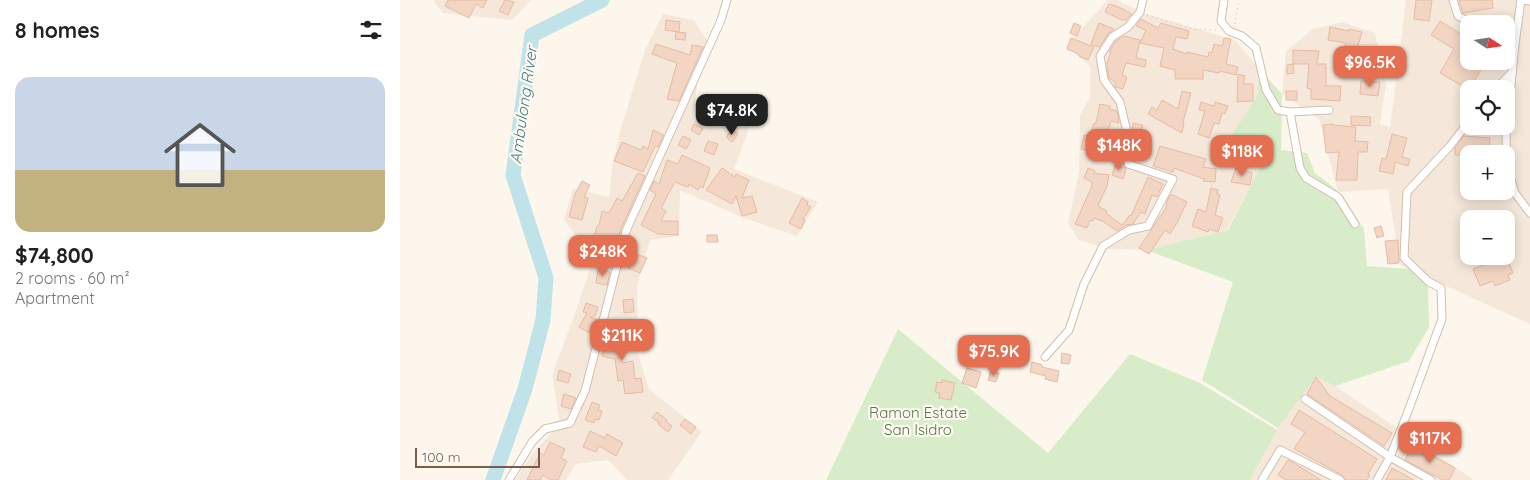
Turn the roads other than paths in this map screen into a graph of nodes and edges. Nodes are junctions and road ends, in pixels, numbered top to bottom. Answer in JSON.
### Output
{"nodes":[{"id":1,"x":726,"y":0,"type":"edge"},
{"id":2,"x":1143,"y":0,"type":"edge"},
{"id":3,"x":1224,"y":0,"type":"edge"},
{"id":4,"x":1453,"y":0,"type":"edge"},
{"id":5,"x":1521,"y":0,"type":"edge"},
{"id":6,"x":1530,"y":1,"type":"edge"},
{"id":7,"x":1460,"y":17,"type":"edge"},
{"id":8,"x":1515,"y":44,"type":"edge"},
{"id":9,"x":1512,"y":72,"type":"joint"},
{"id":10,"x":1504,"y":80,"type":"edge"},
{"id":11,"x":1329,"y":110,"type":"dead end"},
{"id":12,"x":1290,"y":112,"type":"junction"},
{"id":13,"x":1460,"y":133,"type":"edge"},
{"id":14,"x":1530,"y":213,"type":"edge"},
{"id":15,"x":1355,"y":224,"type":"dead end"},
{"id":16,"x":1045,"y":357,"type":"dead end"},
{"id":17,"x":1305,"y":399,"type":"dead end"},
{"id":18,"x":1390,"y":457,"type":"junction"},
{"id":19,"x":509,"y":480,"type":"edge"},
{"id":20,"x":1262,"y":480,"type":"edge"},
{"id":21,"x":1340,"y":480,"type":"edge"},
{"id":22,"x":1377,"y":480,"type":"edge"},
{"id":23,"x":1430,"y":480,"type":"edge"}],
"edges":[{"from":1,"to":19,"type":"street"},
{"from":2,"to":16,"type":"street"},
{"from":3,"to":12,"type":"street"},
{"from":4,"to":7,"type":"street"},
{"from":5,"to":6,"type":"street"},
{"from":5,"to":8,"type":"street"},
{"from":9,"to":10,"type":"street"},
{"from":9,"to":14,"type":"street"},
{"from":11,"to":12,"type":"street"},
{"from":12,"to":15,"type":"street"},
{"from":13,"to":18,"type":"street"},
{"from":17,"to":18,"type":"street"},
{"from":18,"to":22,"type":"street"},
{"from":18,"to":23,"type":"street"},
{"from":20,"to":21,"type":"street"}]}
